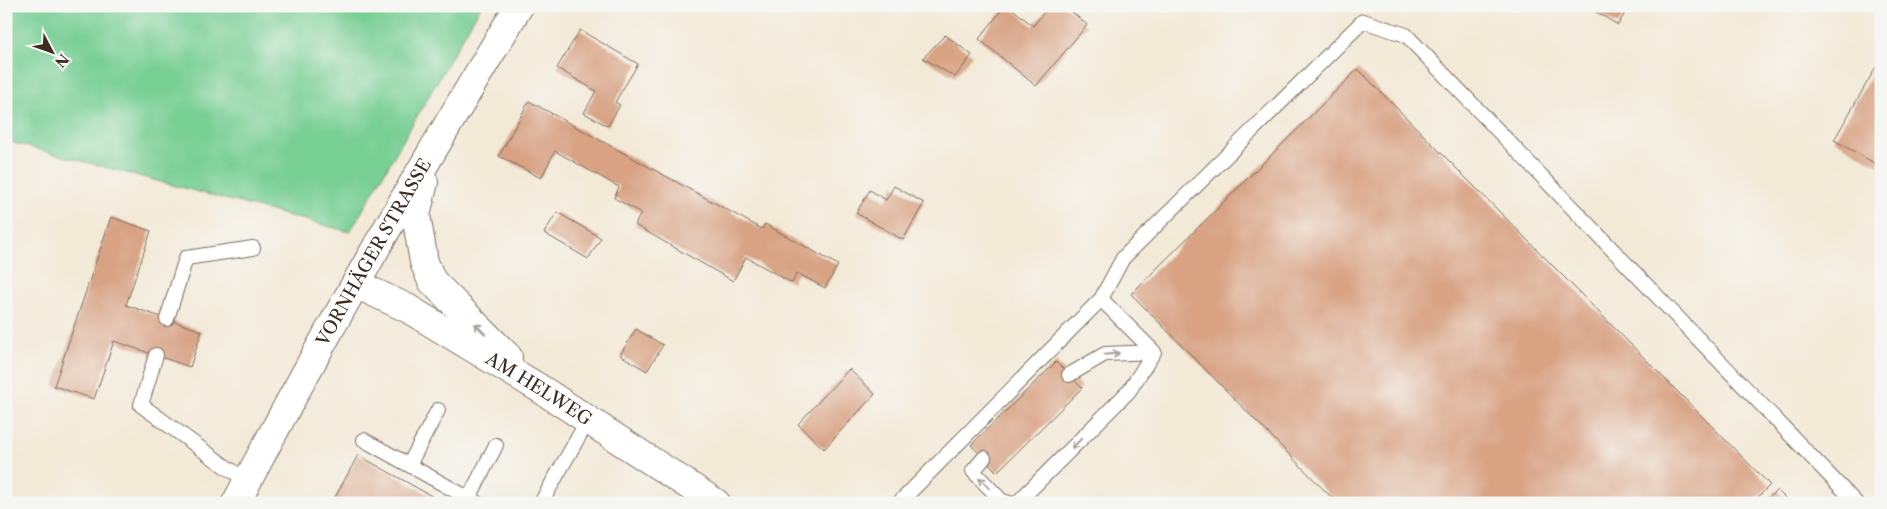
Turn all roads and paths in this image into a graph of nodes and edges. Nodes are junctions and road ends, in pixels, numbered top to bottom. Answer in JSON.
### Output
{"nodes":[{"id":1,"x":519,"y":6,"type":"edge"},
{"id":2,"x":430,"y":156,"type":"junction"},
{"id":3,"x":253,"y":248,"type":"dead end"},
{"id":4,"x":356,"y":284,"type":"junction"},
{"id":5,"x":1101,"y":299,"type":"junction"},
{"id":6,"x":167,"y":319,"type":"dead end"},
{"id":7,"x":1154,"y":352,"type":"junction"},
{"id":8,"x":156,"y":355,"type":"dead end"},
{"id":9,"x":1069,"y":376,"type":"dead end"},
{"id":10,"x":539,"y":388,"type":"junction"},
{"id":11,"x":438,"y":410,"type":"dead end"},
{"id":12,"x":588,"y":420,"type":"junction"},
{"id":13,"x":364,"y":440,"type":"dead end"},
{"id":14,"x":496,"y":445,"type":"dead end"},
{"id":15,"x":984,"y":458,"type":"dead end"},
{"id":16,"x":409,"y":465,"type":"junction"},
{"id":17,"x":242,"y":492,"type":"edge"},
{"id":18,"x":473,"y":500,"type":"edge"},
{"id":19,"x":541,"y":503,"type":"edge"},
{"id":20,"x":716,"y":503,"type":"edge"},
{"id":21,"x":899,"y":503,"type":"edge"},
{"id":22,"x":1009,"y":503,"type":"edge"},
{"id":23,"x":1017,"y":503,"type":"edge"},
{"id":24,"x":1856,"y":503,"type":"edge"}],
"edges":[{"from":1,"to":2,"type":"main road","name":"VORNHÄGER STRASSE"},
{"from":2,"to":4,"type":"main road","name":"VORNHÄGER STRASSE"},
{"from":10,"to":2,"type":"main road","one_way":true},
{"from":3,"to":6,"type":"lane"},
{"from":4,"to":10,"type":"main road","name":"AM HELWEG"},
{"from":4,"to":17,"type":"main road","name":"VORNHÄGER STRASSE"},
{"from":5,"to":7,"type":"lane"},
{"from":5,"to":21,"type":"lane"},
{"from":5,"to":24,"type":"lane"},
{"from":9,"to":7,"type":"lane","one_way":true},
{"from":7,"to":23,"type":"lane","one_way":true},
{"from":8,"to":17,"type":"lane"},
{"from":10,"to":12,"type":"main road","name":"AM HELWEG"},
{"from":11,"to":16,"type":"lane"},
{"from":12,"to":19,"type":"lane"},
{"from":12,"to":20,"type":"main road","name":"AM HELWEG"},
{"from":13,"to":16,"type":"lane"},
{"from":14,"to":18,"type":"lane"},
{"from":22,"to":15,"type":"lane","one_way":true},
{"from":16,"to":18,"type":"lane"}]}
